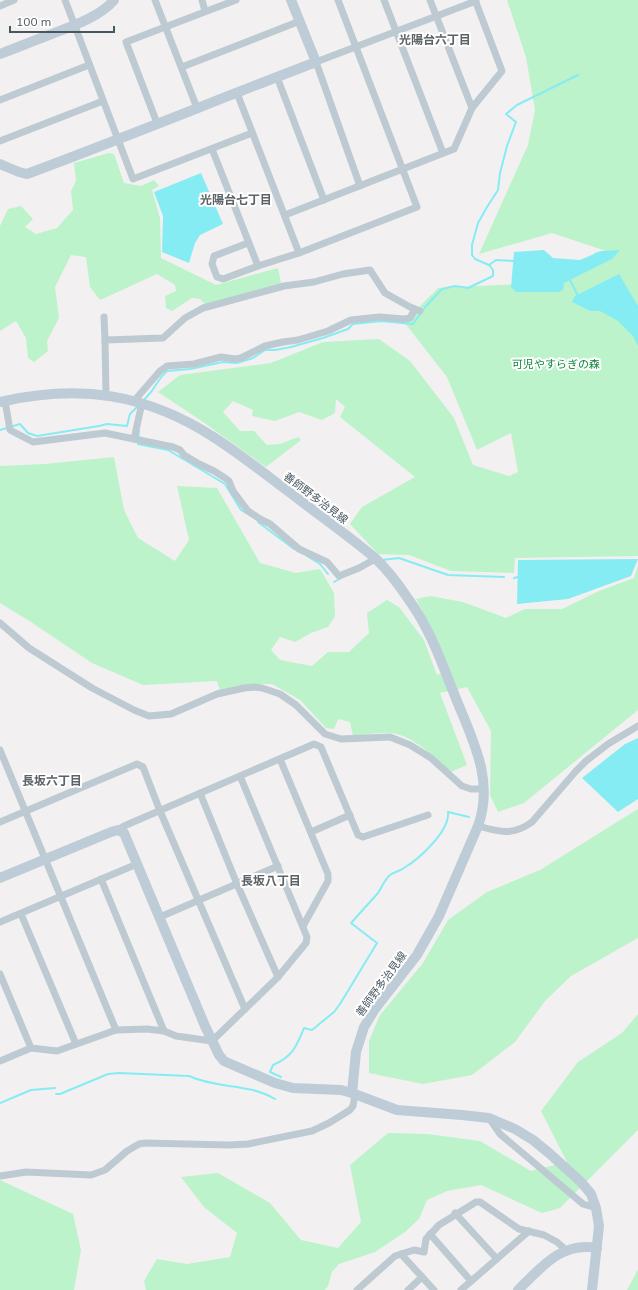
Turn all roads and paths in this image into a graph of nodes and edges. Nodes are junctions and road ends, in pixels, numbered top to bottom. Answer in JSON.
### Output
{"nodes":[{"id":1,"x":14,"y":0,"type":"edge"},
{"id":2,"x":65,"y":0,"type":"edge"},
{"id":3,"x":114,"y":0,"type":"edge"},
{"id":4,"x":155,"y":0,"type":"edge"},
{"id":5,"x":202,"y":0,"type":"edge"},
{"id":6,"x":236,"y":0,"type":"edge"},
{"id":7,"x":291,"y":0,"type":"edge"},
{"id":8,"x":338,"y":0,"type":"edge"},
{"id":9,"x":384,"y":0,"type":"edge"},
{"id":10,"x":430,"y":0,"type":"edge"},
{"id":11,"x":475,"y":1,"type":"edge"},
{"id":12,"x":0,"y":6,"type":"edge"},
{"id":13,"x":206,"y":11,"type":"junction"},
{"id":14,"x":436,"y":16,"type":"junction"},
{"id":15,"x":300,"y":21,"type":"junction"},
{"id":16,"x":74,"y":25,"type":"junction"},
{"id":17,"x":166,"y":27,"type":"junction"},
{"id":18,"x":396,"y":31,"type":"junction"},
{"id":19,"x":356,"y":46,"type":"junction"},
{"id":20,"x":0,"y":54,"type":"edge"},
{"id":21,"x":316,"y":62,"type":"junction"},
{"id":22,"x":89,"y":65,"type":"junction"},
{"id":23,"x":182,"y":67,"type":"junction"},
{"id":24,"x":277,"y":77,"type":"junction"},
{"id":25,"x":238,"y":93,"type":"junction"},
{"id":26,"x":0,"y":100,"type":"edge"},
{"id":27,"x":103,"y":101,"type":"junction"},
{"id":28,"x":197,"y":108,"type":"junction"},
{"id":29,"x":472,"y":108,"type":"junction"},
{"id":30,"x":157,"y":123,"type":"junction"},
{"id":31,"x":252,"y":133,"type":"junction"},
{"id":32,"x":118,"y":140,"type":"junction"},
{"id":33,"x":0,"y":141,"type":"edge"},
{"id":34,"x":212,"y":149,"type":"junction"},
{"id":35,"x":443,"y":153,"type":"junction"},
{"id":36,"x":0,"y":164,"type":"edge"},
{"id":37,"x":403,"y":169,"type":"junction"},
{"id":38,"x":360,"y":186,"type":"junction"},
{"id":39,"x":324,"y":200,"type":"junction"},
{"id":40,"x":285,"y":215,"type":"junction"},
{"id":41,"x":248,"y":243,"type":"junction"},
{"id":42,"x":299,"y":253,"type":"junction"},
{"id":43,"x":258,"y":266,"type":"junction"},
{"id":44,"x":104,"y":317,"type":"dead end"},
{"id":45,"x":105,"y":340,"type":"junction"},
{"id":46,"x":106,"y":395,"type":"junction"},
{"id":47,"x":2,"y":402,"type":"edge"},
{"id":48,"x":139,"y":405,"type":"junction"},
{"id":49,"x":0,"y":421,"type":"edge"},
{"id":50,"x":9,"y":424,"type":"junction"},
{"id":51,"x":134,"y":439,"type":"junction"},
{"id":52,"x":375,"y":559,"type":"junction"},
{"id":53,"x":0,"y":622,"type":"edge"},
{"id":54,"x":638,"y":726,"type":"edge"},
{"id":55,"x":325,"y":734,"type":"junction"},
{"id":56,"x":318,"y":745,"type":"junction"},
{"id":57,"x":0,"y":750,"type":"edge"},
{"id":58,"x":280,"y":760,"type":"junction"},
{"id":59,"x":240,"y":776,"type":"junction"},
{"id":60,"x":484,"y":789,"type":"junction"},
{"id":61,"x":200,"y":793,"type":"junction"},
{"id":62,"x":160,"y":811,"type":"junction"},
{"id":63,"x":25,"y":812,"type":"junction"},
{"id":64,"x":428,"y":814,"type":"dead end"},
{"id":65,"x":350,"y":815,"type":"junction"},
{"id":66,"x":0,"y":822,"type":"edge"},
{"id":67,"x":478,"y":826,"type":"junction"},
{"id":68,"x":118,"y":830,"type":"junction"},
{"id":69,"x":311,"y":832,"type":"junction"},
{"id":70,"x":45,"y":860,"type":"junction"},
{"id":71,"x":138,"y":864,"type":"junction"},
{"id":72,"x":278,"y":866,"type":"junction"},
{"id":73,"x":0,"y":878,"type":"edge"},
{"id":74,"x":101,"y":879,"type":"junction"},
{"id":75,"x":237,"y":884,"type":"junction"},
{"id":76,"x":61,"y":896,"type":"junction"},
{"id":77,"x":198,"y":900,"type":"junction"},
{"id":78,"x":21,"y":914,"type":"junction"},
{"id":79,"x":160,"y":917,"type":"junction"},
{"id":80,"x":0,"y":922,"type":"edge"},
{"id":81,"x":303,"y":926,"type":"junction"},
{"id":82,"x":0,"y":974,"type":"edge"},
{"id":83,"x":278,"y":977,"type":"junction"},
{"id":84,"x":245,"y":1009,"type":"junction"},
{"id":85,"x":116,"y":1030,"type":"junction"},
{"id":86,"x":164,"y":1031,"type":"junction"},
{"id":87,"x":212,"y":1041,"type":"junction"},
{"id":88,"x":76,"y":1044,"type":"junction"},
{"id":89,"x":31,"y":1048,"type":"junction"},
{"id":90,"x":0,"y":1061,"type":"edge"},
{"id":91,"x":353,"y":1094,"type":"junction"},
{"id":92,"x":489,"y":1118,"type":"junction"},
{"id":93,"x":0,"y":1176,"type":"edge"},
{"id":94,"x":596,"y":1208,"type":"junction"},
{"id":95,"x":455,"y":1214,"type":"junction"},
{"id":96,"x":529,"y":1231,"type":"junction"},
{"id":97,"x":430,"y":1234,"type":"junction"},
{"id":98,"x":597,"y":1248,"type":"junction"},
{"id":99,"x":566,"y":1250,"type":"junction"},
{"id":100,"x":401,"y":1254,"type":"junction"},
{"id":101,"x":497,"y":1259,"type":"junction"},
{"id":102,"x":422,"y":1277,"type":"junction"},
{"id":103,"x":471,"y":1281,"type":"junction"},
{"id":104,"x":357,"y":1290,"type":"edge"},
{"id":105,"x":408,"y":1290,"type":"edge"},
{"id":106,"x":434,"y":1290,"type":"edge"},
{"id":107,"x":461,"y":1290,"type":"edge"},
{"id":108,"x":518,"y":1290,"type":"edge"},
{"id":109,"x":592,"y":1290,"type":"edge"}],
"edges":[{"from":1,"to":12,"type":"street"},
{"from":2,"to":16,"type":"street"},
{"from":3,"to":16,"type":"main road"},
{"from":4,"to":17,"type":"street"},
{"from":5,"to":13,"type":"street"},
{"from":6,"to":13,"type":"street"},
{"from":7,"to":15,"type":"main road"},
{"from":8,"to":19,"type":"street"},
{"from":9,"to":18,"type":"street"},
{"from":10,"to":14,"type":"street"},
{"from":11,"to":14,"type":"street"},
{"from":11,"to":29,"type":"street"},
{"from":13,"to":17,"type":"street"},
{"from":14,"to":18,"type":"street"},
{"from":14,"to":29,"type":"street"},
{"from":15,"to":21,"type":"main road"},
{"from":15,"to":23,"type":"street"},
{"from":16,"to":20,"type":"main road"},
{"from":16,"to":22,"type":"street"},
{"from":17,"to":23,"type":"street"},
{"from":17,"to":30,"type":"street"},
{"from":18,"to":19,"type":"street"},
{"from":18,"to":35,"type":"street"},
{"from":19,"to":21,"type":"street"},
{"from":19,"to":37,"type":"street"},
{"from":21,"to":24,"type":"main road"},
{"from":21,"to":38,"type":"street"},
{"from":22,"to":26,"type":"street"},
{"from":22,"to":27,"type":"street"},
{"from":23,"to":28,"type":"street"},
{"from":24,"to":25,"type":"main road"},
{"from":24,"to":39,"type":"street"},
{"from":25,"to":28,"type":"main road"},
{"from":25,"to":31,"type":"street"},
{"from":27,"to":32,"type":"street"},
{"from":27,"to":33,"type":"street"},
{"from":28,"to":30,"type":"main road"},
{"from":29,"to":35,"type":"street"},
{"from":30,"to":32,"type":"main road"},
{"from":31,"to":34,"type":"street"},
{"from":31,"to":40,"type":"street"},
{"from":32,"to":34,"type":"street"},
{"from":32,"to":36,"type":"main road"},
{"from":34,"to":41,"type":"street"},
{"from":35,"to":37,"type":"street"},
{"from":37,"to":38,"type":"street"},
{"from":37,"to":42,"type":"street"},
{"from":38,"to":39,"type":"street"},
{"from":39,"to":40,"type":"street"},
{"from":40,"to":42,"type":"street"},
{"from":41,"to":43,"type":"street"},
{"from":41,"to":43,"type":"street"},
{"from":42,"to":43,"type":"street"},
{"from":44,"to":45,"type":"street"},
{"from":45,"to":46,"type":"street"},
{"from":45,"to":48,"type":"street"},
{"from":46,"to":47,"type":"main road","name":"善師野多治見線"},
{"from":46,"to":48,"type":"main road","name":"善師野多治見線"},
{"from":47,"to":50,"type":"street"},
{"from":48,"to":51,"type":"street"},
{"from":48,"to":52,"type":"main road","name":"善師野多治見線"},
{"from":49,"to":50,"type":"street"},
{"from":50,"to":51,"type":"street"},
{"from":51,"to":52,"type":"street"},
{"from":52,"to":60,"type":"main road","name":"善師野多治見線"},
{"from":53,"to":55,"type":"street"},
{"from":54,"to":67,"type":"street"},
{"from":55,"to":56,"type":"street"},
{"from":55,"to":60,"type":"street"},
{"from":56,"to":58,"type":"street"},
{"from":56,"to":65,"type":"street"},
{"from":57,"to":63,"type":"street"},
{"from":58,"to":59,"type":"street"},
{"from":58,"to":69,"type":"street"},
{"from":59,"to":61,"type":"street"},
{"from":59,"to":72,"type":"street"},
{"from":60,"to":67,"type":"main road","name":"善師野多治見線"},
{"from":61,"to":62,"type":"street"},
{"from":61,"to":75,"type":"street"},
{"from":62,"to":63,"type":"street"},
{"from":62,"to":68,"type":"street"},
{"from":62,"to":77,"type":"street"},
{"from":63,"to":66,"type":"street"},
{"from":63,"to":70,"type":"street"},
{"from":64,"to":65,"type":"street"},
{"from":65,"to":69,"type":"street"},
{"from":67,"to":91,"type":"main road","name":"善師野多治見線"},
{"from":68,"to":70,"type":"main road"},
{"from":68,"to":71,"type":"main road"},
{"from":69,"to":81,"type":"street"},
{"from":70,"to":73,"type":"main road"},
{"from":70,"to":76,"type":"street"},
{"from":71,"to":74,"type":"street"},
{"from":71,"to":79,"type":"main road"},
{"from":72,"to":75,"type":"street"},
{"from":72,"to":81,"type":"street"},
{"from":74,"to":76,"type":"street"},
{"from":74,"to":86,"type":"street"},
{"from":75,"to":77,"type":"street"},
{"from":75,"to":83,"type":"street"},
{"from":76,"to":78,"type":"street"},
{"from":76,"to":85,"type":"street"},
{"from":77,"to":79,"type":"street"},
{"from":77,"to":84,"type":"street"},
{"from":78,"to":80,"type":"street"},
{"from":78,"to":88,"type":"street"},
{"from":79,"to":87,"type":"main road"},
{"from":81,"to":83,"type":"street"},
{"from":82,"to":89,"type":"street"},
{"from":83,"to":84,"type":"street"},
{"from":84,"to":87,"type":"street"},
{"from":85,"to":86,"type":"street"},
{"from":85,"to":88,"type":"street"},
{"from":86,"to":87,"type":"street"},
{"from":87,"to":91,"type":"main road"},
{"from":88,"to":89,"type":"street"},
{"from":89,"to":90,"type":"street"},
{"from":91,"to":92,"type":"main road"},
{"from":91,"to":93,"type":"street"},
{"from":92,"to":94,"type":"street"},
{"from":92,"to":94,"type":"main road"},
{"from":94,"to":98,"type":"main road"},
{"from":95,"to":96,"type":"street"},
{"from":95,"to":97,"type":"street"},
{"from":95,"to":101,"type":"street"},
{"from":96,"to":99,"type":"street"},
{"from":96,"to":101,"type":"street"},
{"from":97,"to":100,"type":"street"},
{"from":97,"to":103,"type":"street"},
{"from":98,"to":99,"type":"main road"},
{"from":98,"to":109,"type":"main road"},
{"from":99,"to":108,"type":"main road"},
{"from":100,"to":102,"type":"street"},
{"from":100,"to":104,"type":"street"},
{"from":101,"to":103,"type":"street"},
{"from":102,"to":105,"type":"street"},
{"from":102,"to":106,"type":"street"},
{"from":103,"to":107,"type":"street"}]}
